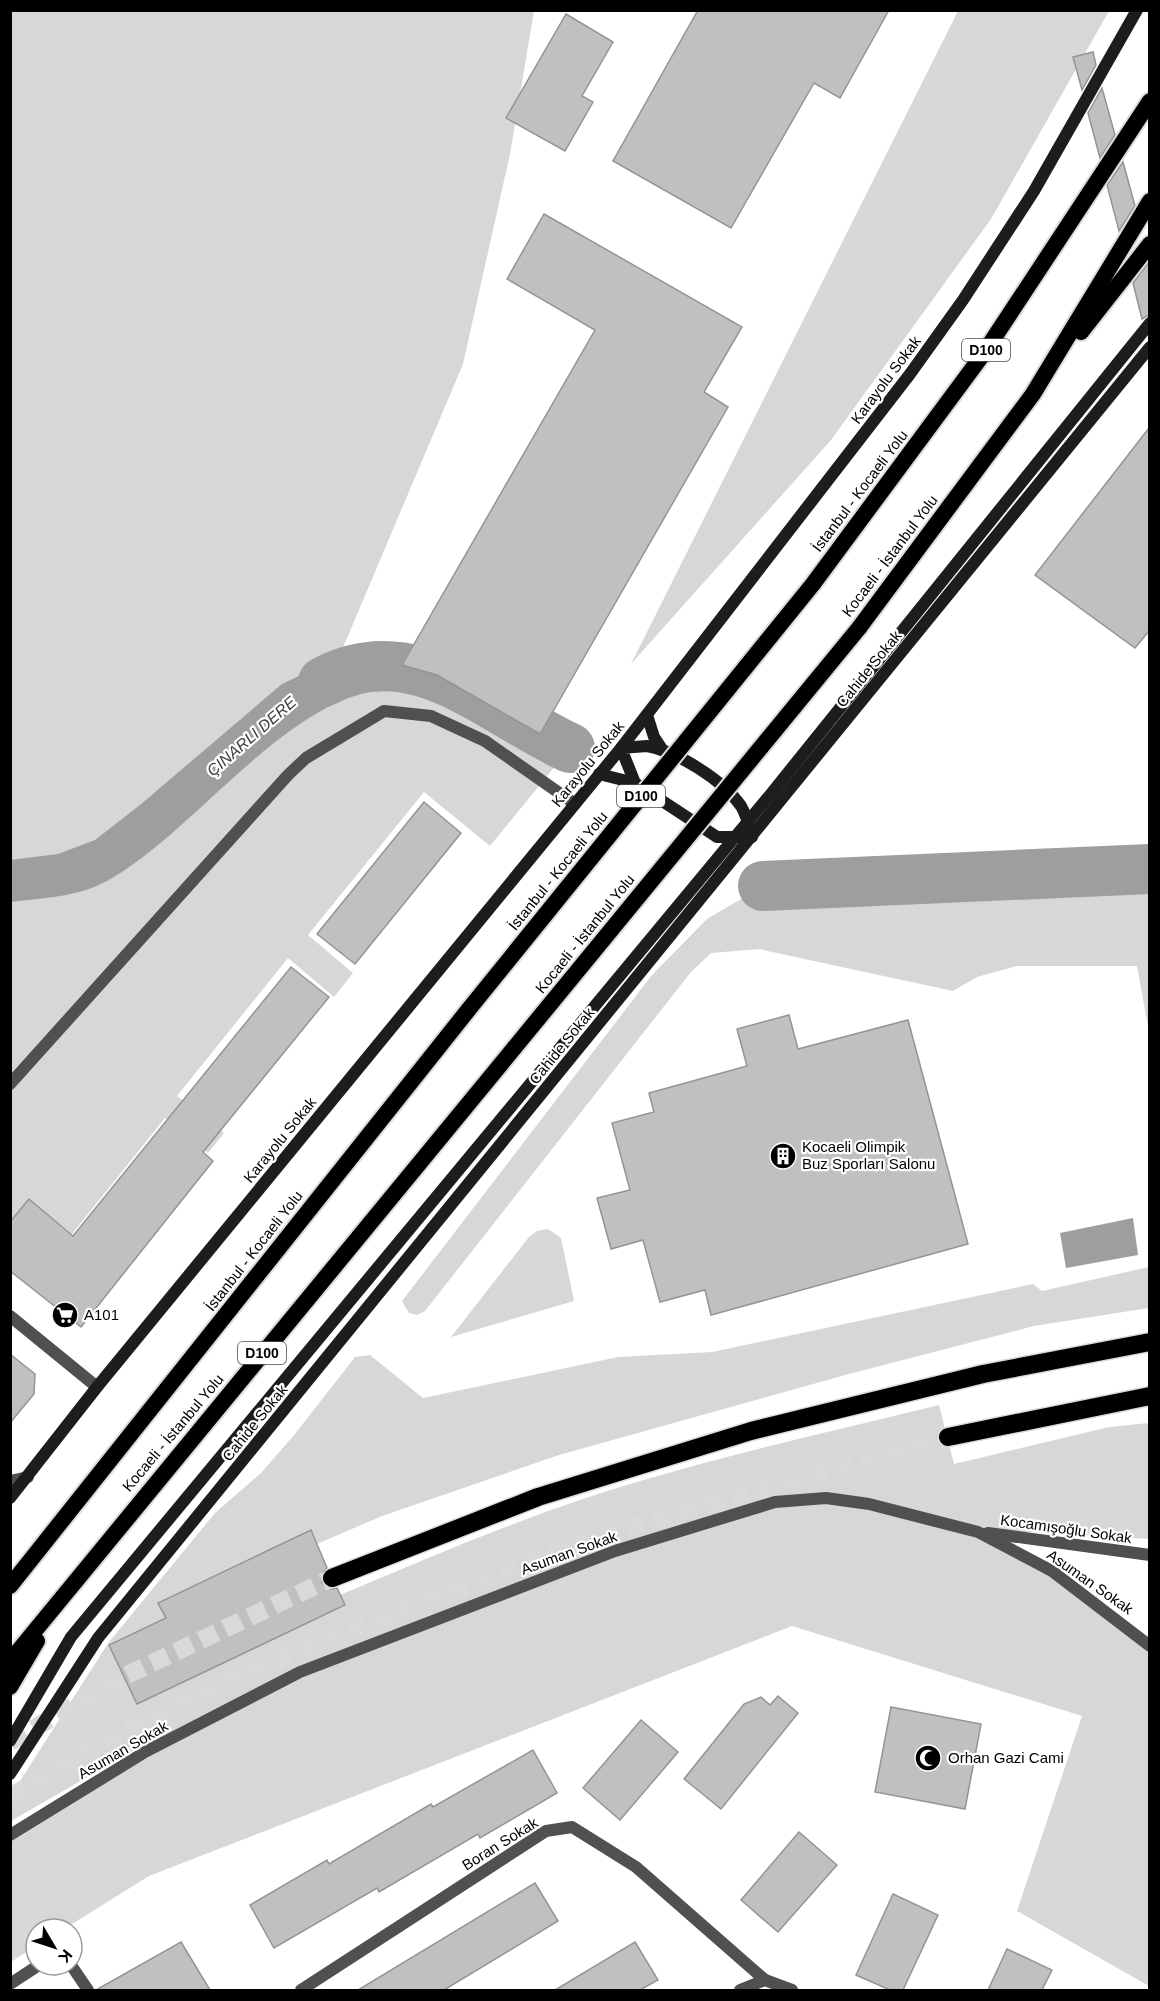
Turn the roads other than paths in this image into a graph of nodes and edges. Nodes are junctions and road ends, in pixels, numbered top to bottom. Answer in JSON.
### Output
{"nodes":[{"id":1,"x":1137,"y":10,"type":"edge"},
{"id":2,"x":1149,"y":101,"type":"edge"},
{"id":3,"x":1149,"y":201,"type":"edge"},
{"id":4,"x":1149,"y":244,"type":"edge"},
{"id":5,"x":1149,"y":323,"type":"edge"},
{"id":6,"x":1149,"y":347,"type":"edge"},
{"id":7,"x":1033,"y":394,"type":"junction"},
{"id":8,"x":647,"y":715,"type":"junction"},
{"id":9,"x":621,"y":748,"type":"junction"},
{"id":10,"x":662,"y":749,"type":"junction"},
{"id":11,"x":599,"y":774,"type":"junction"},
{"id":12,"x":635,"y":783,"type":"junction"},
{"id":13,"x":770,"y":795,"type":"junction"},
{"id":14,"x":575,"y":804,"type":"junction"},
{"id":15,"x":741,"y":806,"type":"junction"},
{"id":16,"x":748,"y":820,"type":"junction"},
{"id":17,"x":717,"y":837,"type":"junction"},
{"id":18,"x":752,"y":837,"type":"junction"},
{"id":19,"x":733,"y":839,"type":"junction"},
{"id":20,"x":711,"y":865,"type":"junction"},
{"id":21,"x":10,"y":1084,"type":"edge"},
{"id":22,"x":10,"y":1316,"type":"edge"},
{"id":23,"x":1149,"y":1342,"type":"edge"},
{"id":24,"x":97,"y":1387,"type":"junction"},
{"id":25,"x":1149,"y":1396,"type":"edge"},
{"id":26,"x":948,"y":1437,"type":"tunnel mouth"},
{"id":27,"x":28,"y":1477,"type":"junction"},
{"id":28,"x":10,"y":1482,"type":"edge"},
{"id":29,"x":10,"y":1498,"type":"edge"},
{"id":30,"x":978,"y":1532,"type":"junction"},
{"id":31,"x":1149,"y":1555,"type":"edge"},
{"id":32,"x":332,"y":1578,"type":"tunnel mouth"},
{"id":33,"x":10,"y":1586,"type":"edge"},
{"id":34,"x":65,"y":1592,"type":"junction"},
{"id":35,"x":1149,"y":1646,"type":"edge"},
{"id":36,"x":10,"y":1661,"type":"edge"},
{"id":37,"x":10,"y":1688,"type":"edge"},
{"id":38,"x":10,"y":1741,"type":"edge"},
{"id":39,"x":10,"y":1774,"type":"edge"},
{"id":40,"x":10,"y":1835,"type":"edge"},
{"id":41,"x":24,"y":1975,"type":"edge"},
{"id":42,"x":79,"y":1977,"type":"edge"},
{"id":43,"x":765,"y":1980,"type":"junction"},
{"id":44,"x":10,"y":1984,"type":"edge"},
{"id":45,"x":88,"y":1990,"type":"edge"},
{"id":46,"x":301,"y":1990,"type":"edge"},
{"id":47,"x":741,"y":1990,"type":"edge"},
{"id":48,"x":792,"y":1990,"type":"edge"}],
"edges":[{"from":1,"to":8,"type":"main road","name":"Karayolu Sokak"},
{"from":2,"to":33,"type":"highway","name":"İstanbul - Kocaeli Yolu","number":"D100","bridge":true},
{"from":3,"to":7,"type":"highway","name":"Kocaeli - İstanbul Yolu","number":"D100"},
{"from":4,"to":7,"type":"highway"},
{"from":5,"to":13,"type":"main road","name":"Cahide Sokak"},
{"from":6,"to":18,"type":"main road","name":"Cahide Sokak"},
{"from":7,"to":34,"type":"highway","name":"Kocaeli - İstanbul Yolu","number":"D100","bridge":true},
{"from":8,"to":9,"type":"main road","name":"Karayolu Sokak"},
{"from":8,"to":10,"type":"main road"},
{"from":9,"to":10,"type":"main road"},
{"from":9,"to":11,"type":"main road","name":"Karayolu Sokak"},
{"from":9,"to":12,"type":"main road"},
{"from":10,"to":15,"type":"main road"},
{"from":11,"to":12,"type":"main road"},
{"from":11,"to":14,"type":"main road","name":"Karayolu Sokak"},
{"from":12,"to":17,"type":"main road"},
{"from":13,"to":15,"type":"main road"},
{"from":13,"to":16,"type":"main road","name":"Cahide Sokak"},
{"from":14,"to":21,"type":"street"},
{"from":14,"to":24,"type":"main road","name":"Karayolu Sokak"},
{"from":15,"to":16,"type":"main road"},
{"from":16,"to":18,"type":"main road"},
{"from":16,"to":19,"type":"main road","name":"Cahide Sokak"},
{"from":17,"to":19,"type":"main road"},
{"from":17,"to":20,"type":"main road"},
{"from":18,"to":19,"type":"main road"},
{"from":18,"to":39,"type":"main road","name":"Cahide Sokak"},
{"from":19,"to":20,"type":"main road","name":"Cahide Sokak"},
{"from":20,"to":38,"type":"main road","name":"Cahide Sokak"},
{"from":22,"to":24,"type":"street"},
{"from":23,"to":32,"type":"highway"},
{"from":24,"to":27,"type":"main road","name":"Karayolu Sokak"},
{"from":25,"to":26,"type":"highway"},
{"from":27,"to":28,"type":"street"},
{"from":27,"to":29,"type":"main road","name":"Karayolu Sokak"},
{"from":30,"to":31,"type":"street","name":"Kocamışoğlu Sokak"},
{"from":30,"to":35,"type":"street","name":"Asuman Sokak"},
{"from":30,"to":40,"type":"street","name":"Asuman Sokak"},
{"from":34,"to":36,"type":"highway","name":"Kocaeli - İstanbul Yolu","number":"D100"},
{"from":34,"to":37,"type":"highway"},
{"from":41,"to":44,"type":"street"},
{"from":42,"to":45,"type":"street"},
{"from":43,"to":46,"type":"street","name":"Boran Sokak"},
{"from":43,"to":47,"type":"street"},
{"from":43,"to":48,"type":"street"}]}
